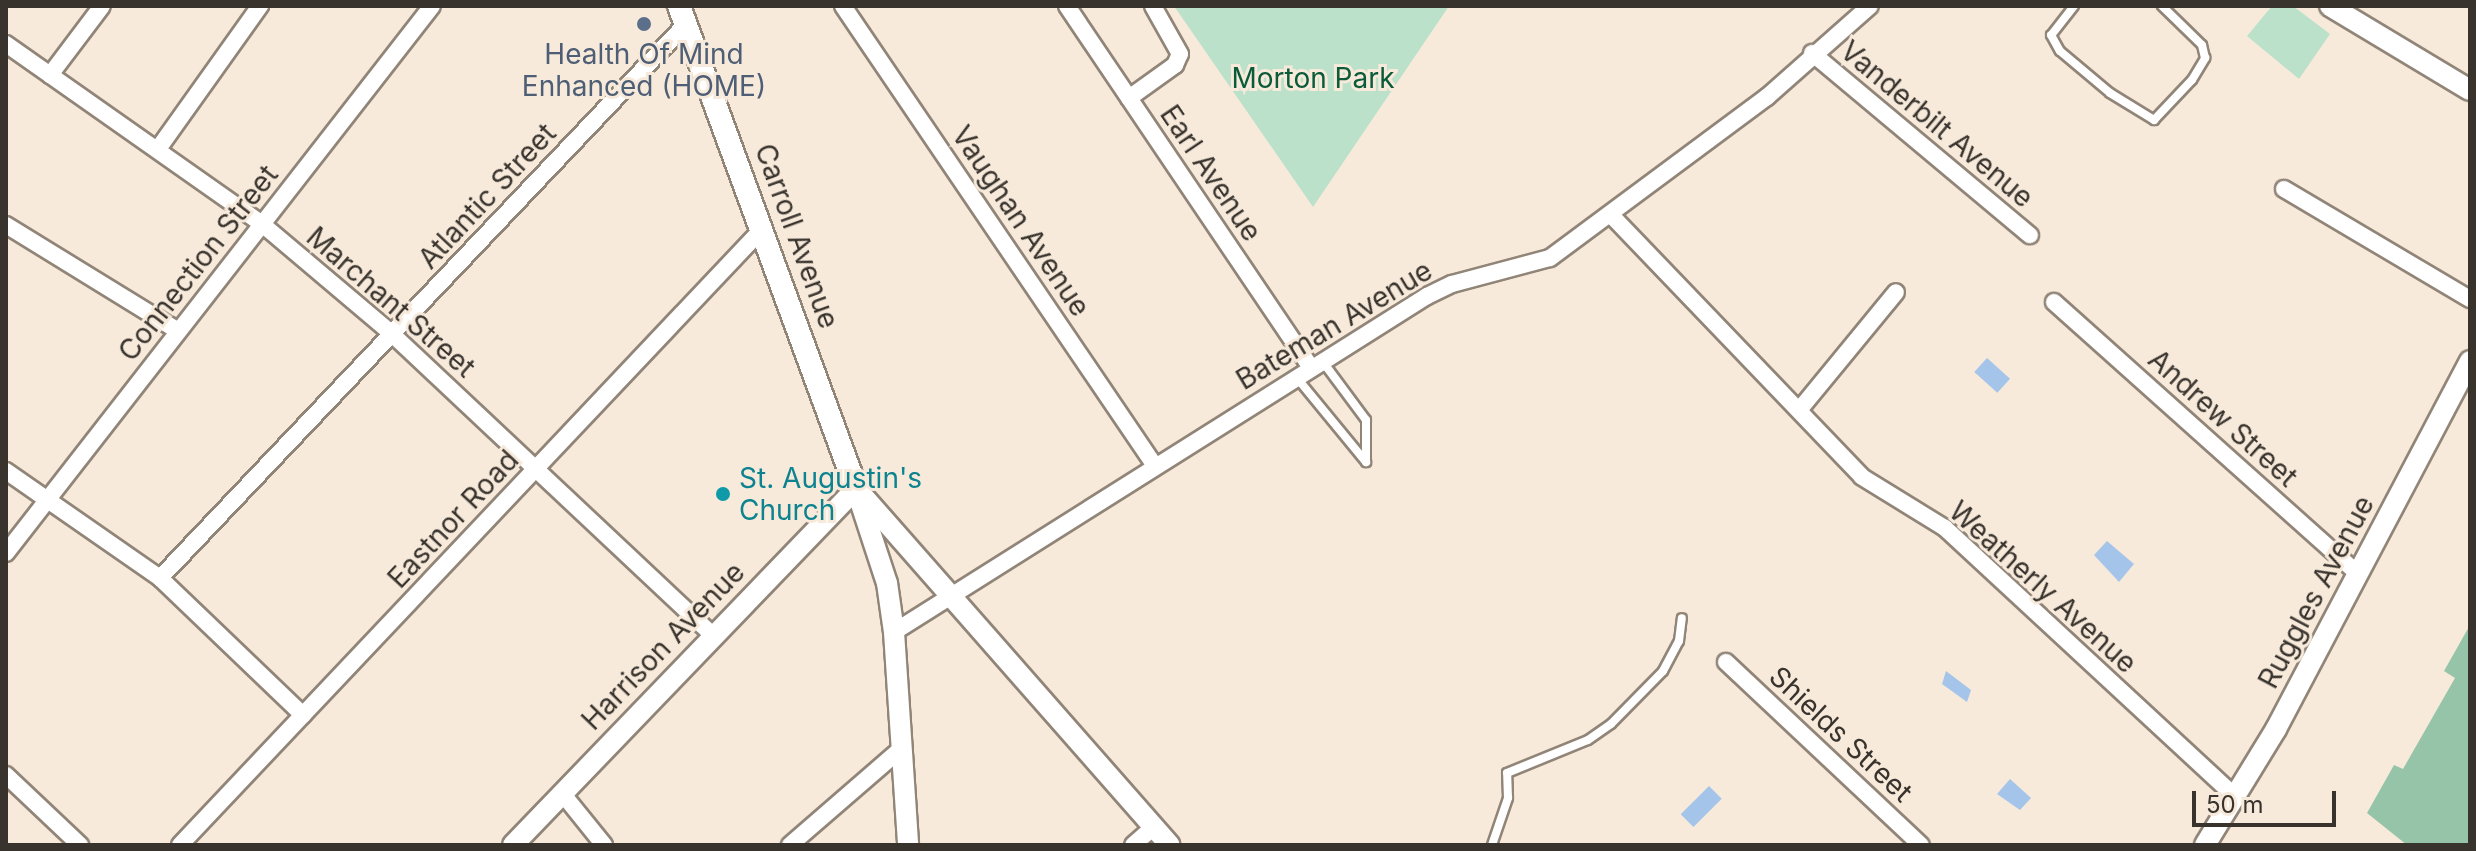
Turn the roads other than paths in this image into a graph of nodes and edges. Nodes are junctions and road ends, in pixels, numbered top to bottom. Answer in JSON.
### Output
{"nodes":[{"id":1,"x":102,"y":6,"type":"edge"},
{"id":2,"x":260,"y":6,"type":"edge"},
{"id":3,"x":432,"y":6,"type":"edge"},
{"id":4,"x":843,"y":6,"type":"edge"},
{"id":5,"x":1067,"y":6,"type":"edge"},
{"id":6,"x":1153,"y":6,"type":"edge"},
{"id":7,"x":1870,"y":6,"type":"edge"},
{"id":8,"x":2074,"y":6,"type":"edge"},
{"id":9,"x":2162,"y":6,"type":"edge"},
{"id":10,"x":2330,"y":6,"type":"edge"},
{"id":11,"x":682,"y":15,"type":"edge"},
{"id":12,"x":6,"y":44,"type":"edge"},
{"id":13,"x":1812,"y":53,"type":"junction"},
{"id":14,"x":50,"y":75,"type":"junction"},
{"id":15,"x":2470,"y":90,"type":"edge"},
{"id":16,"x":1129,"y":98,"type":"junction"},
{"id":17,"x":158,"y":149,"type":"junction"},
{"id":18,"x":2284,"y":189,"type":"dead end"},
{"id":19,"x":1612,"y":216,"type":"junction"},
{"id":20,"x":262,"y":224,"type":"junction"},
{"id":21,"x":6,"y":225,"type":"edge"},
{"id":22,"x":763,"y":228,"type":"junction"},
{"id":23,"x":2030,"y":235,"type":"dead end"},
{"id":24,"x":1896,"y":292,"type":"dead end"},
{"id":25,"x":2470,"y":299,"type":"edge"},
{"id":26,"x":2054,"y":302,"type":"dead end"},
{"id":27,"x":178,"y":331,"type":"junction"},
{"id":28,"x":392,"y":334,"type":"junction"},
{"id":29,"x":2470,"y":361,"type":"edge"},
{"id":30,"x":1310,"y":369,"type":"junction"},
{"id":31,"x":1800,"y":409,"type":"junction"},
{"id":32,"x":1155,"y":466,"type":"junction"},
{"id":33,"x":536,"y":469,"type":"junction"},
{"id":34,"x":6,"y":471,"type":"edge"},
{"id":35,"x":856,"y":488,"type":"junction"},
{"id":36,"x":49,"y":497,"type":"junction"},
{"id":37,"x":6,"y":553,"type":"edge"},
{"id":38,"x":2357,"y":573,"type":"junction"},
{"id":39,"x":160,"y":578,"type":"junction"},
{"id":40,"x":949,"y":597,"type":"junction"},
{"id":41,"x":1682,"y":618,"type":"dead end"},
{"id":42,"x":894,"y":632,"type":"junction"},
{"id":43,"x":712,"y":634,"type":"junction"},
{"id":44,"x":1726,"y":662,"type":"dead end"},
{"id":45,"x":303,"y":715,"type":"junction"},
{"id":46,"x":902,"y":748,"type":"junction"},
{"id":47,"x":6,"y":775,"type":"edge"},
{"id":48,"x":562,"y":793,"type":"junction"},
{"id":49,"x":2235,"y":797,"type":"junction"},
{"id":50,"x":1154,"y":827,"type":"junction"},
{"id":51,"x":80,"y":845,"type":"edge"},
{"id":52,"x":180,"y":845,"type":"edge"},
{"id":53,"x":513,"y":845,"type":"edge"},
{"id":54,"x":604,"y":845,"type":"edge"},
{"id":55,"x":790,"y":845,"type":"edge"},
{"id":56,"x":908,"y":845,"type":"edge"},
{"id":57,"x":1133,"y":845,"type":"edge"},
{"id":58,"x":1170,"y":845,"type":"edge"},
{"id":59,"x":1492,"y":845,"type":"edge"},
{"id":60,"x":1921,"y":845,"type":"edge"},
{"id":61,"x":2205,"y":845,"type":"edge"}],
"edges":[{"from":1,"to":14,"type":"street"},
{"from":2,"to":17,"type":"street"},
{"from":3,"to":20,"type":"street","name":"Connection Street"},
{"from":4,"to":32,"type":"street","name":"Vaughan Avenue"},
{"from":5,"to":16,"type":"street","name":"Earl Avenue"},
{"from":6,"to":16,"type":"street"},
{"from":7,"to":13,"type":"street","name":"Bateman Avenue"},
{"from":8,"to":9,"type":"lane"},
{"from":10,"to":15,"type":"street"},
{"from":11,"to":22,"type":"main road","name":"Carroll Avenue"},
{"from":11,"to":28,"type":"street","name":"Atlantic Street"},
{"from":12,"to":14,"type":"street","name":"Marchant Street"},
{"from":13,"to":19,"type":"street","name":"Bateman Avenue"},
{"from":13,"to":23,"type":"street","name":"Vanderbilt Avenue"},
{"from":14,"to":17,"type":"street","name":"Marchant Street"},
{"from":16,"to":30,"type":"street","name":"Earl Avenue"},
{"from":17,"to":20,"type":"street","name":"Marchant Street"},
{"from":18,"to":25,"type":"street"},
{"from":19,"to":30,"type":"street","name":"Bateman Avenue"},
{"from":19,"to":31,"type":"street","name":"Weatherly Avenue"},
{"from":20,"to":27,"type":"street","name":"Connection Street"},
{"from":20,"to":28,"type":"street","name":"Marchant Street"},
{"from":21,"to":27,"type":"street"},
{"from":22,"to":33,"type":"street","name":"Eastnor Road"},
{"from":22,"to":35,"type":"main road","name":"Carroll Avenue"},
{"from":24,"to":31,"type":"street"},
{"from":26,"to":38,"type":"street","name":"Andrew Street"},
{"from":27,"to":36,"type":"street","name":"Connection Street"},
{"from":28,"to":33,"type":"street","name":"Marchant Street"},
{"from":28,"to":39,"type":"street","name":"Atlantic Street"},
{"from":29,"to":38,"type":"street","name":"Ruggles Avenue"},
{"from":30,"to":30,"type":"lane"},
{"from":30,"to":32,"type":"street","name":"Bateman Avenue"},
{"from":31,"to":49,"type":"street","name":"Weatherly Avenue"},
{"from":32,"to":40,"type":"street","name":"Bateman Avenue"},
{"from":33,"to":43,"type":"street","name":"Marchant Street"},
{"from":33,"to":45,"type":"street","name":"Eastnor Road"},
{"from":34,"to":36,"type":"street"},
{"from":35,"to":40,"type":"street","name":"Carroll Avenue"},
{"from":35,"to":42,"type":"street","name":"Carroll Avenue"},
{"from":35,"to":43,"type":"street","name":"Harrison Avenue"},
{"from":36,"to":37,"type":"street","name":"Connection Street"},
{"from":36,"to":39,"type":"street"},
{"from":38,"to":49,"type":"street","name":"Ruggles Avenue"},
{"from":39,"to":45,"type":"street"},
{"from":40,"to":42,"type":"street","name":"Bateman Avenue"},
{"from":40,"to":50,"type":"street","name":"Carroll Avenue"},
{"from":41,"to":59,"type":"lane"},
{"from":42,"to":46,"type":"street","name":"Carroll Avenue"},
{"from":43,"to":48,"type":"street","name":"Harrison Avenue"},
{"from":44,"to":60,"type":"street","name":"Shields Street"},
{"from":45,"to":52,"type":"street","name":"Eastnor Road"},
{"from":46,"to":55,"type":"street"},
{"from":46,"to":56,"type":"street","name":"Carroll Avenue"},
{"from":47,"to":51,"type":"street"},
{"from":48,"to":53,"type":"street","name":"Harrison Avenue"},
{"from":48,"to":54,"type":"street"},
{"from":49,"to":61,"type":"street","name":"Ruggles Avenue"},
{"from":50,"to":57,"type":"street"},
{"from":50,"to":58,"type":"street","name":"Carroll Avenue"}]}
